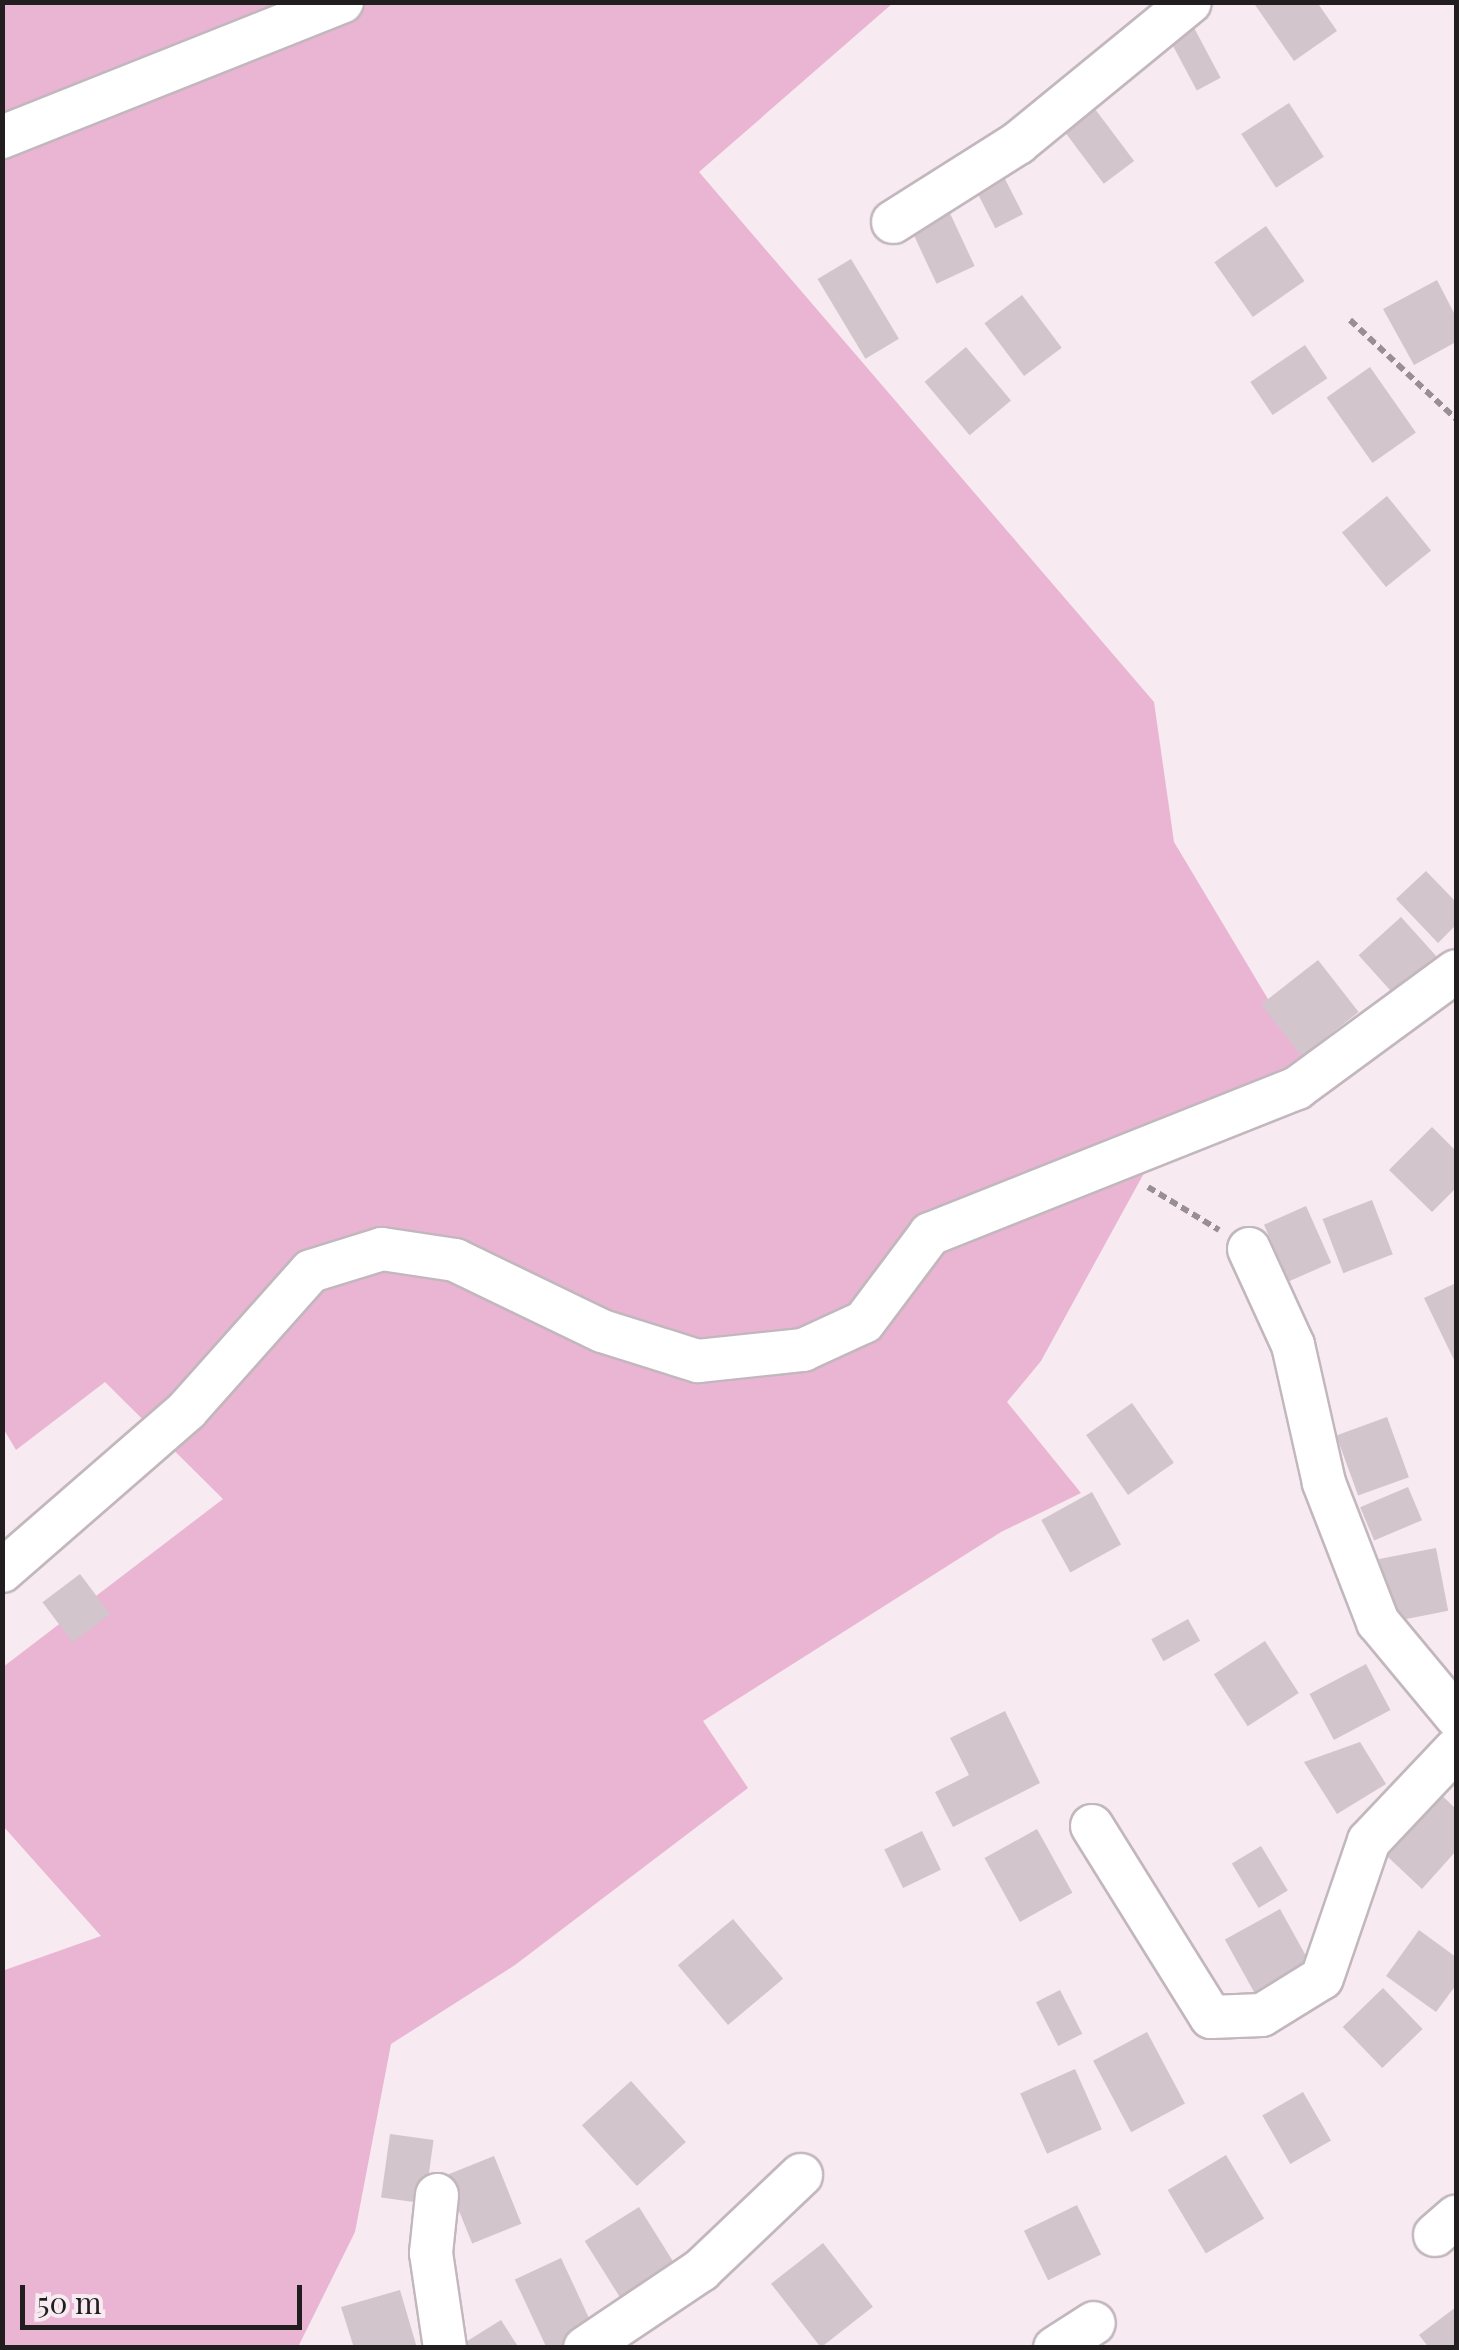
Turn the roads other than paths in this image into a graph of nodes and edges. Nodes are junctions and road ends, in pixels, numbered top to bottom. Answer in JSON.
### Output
{"nodes":[{"id":1,"x":342,"y":2,"type":"edge"},
{"id":2,"x":1190,"y":2,"type":"edge"},
{"id":3,"x":2,"y":136,"type":"edge"},
{"id":4,"x":893,"y":222,"type":"dead end"},
{"id":5,"x":1456,"y":970,"type":"edge"},
{"id":6,"x":1250,"y":1249,"type":"road end"},
{"id":7,"x":2,"y":1571,"type":"edge"},
{"id":8,"x":1456,"y":1716,"type":"edge"},
{"id":9,"x":1456,"y":1750,"type":"edge"},
{"id":10,"x":1092,"y":1826,"type":"dead end"},
{"id":11,"x":801,"y":2175,"type":"dead end"},
{"id":12,"x":437,"y":2195,"type":"dead end"},
{"id":13,"x":1094,"y":2323,"type":"dead end"},
{"id":14,"x":445,"y":2348,"type":"edge"},
{"id":15,"x":585,"y":2348,"type":"edge"},
{"id":16,"x":1055,"y":2348,"type":"edge"}],
"edges":[{"from":1,"to":3,"type":"street"},
{"from":2,"to":4,"type":"street"},
{"from":5,"to":7,"type":"street"},
{"from":6,"to":8,"type":"street"},
{"from":9,"to":10,"type":"street"},
{"from":11,"to":15,"type":"street"},
{"from":12,"to":14,"type":"street"},
{"from":13,"to":16,"type":"street"}]}
